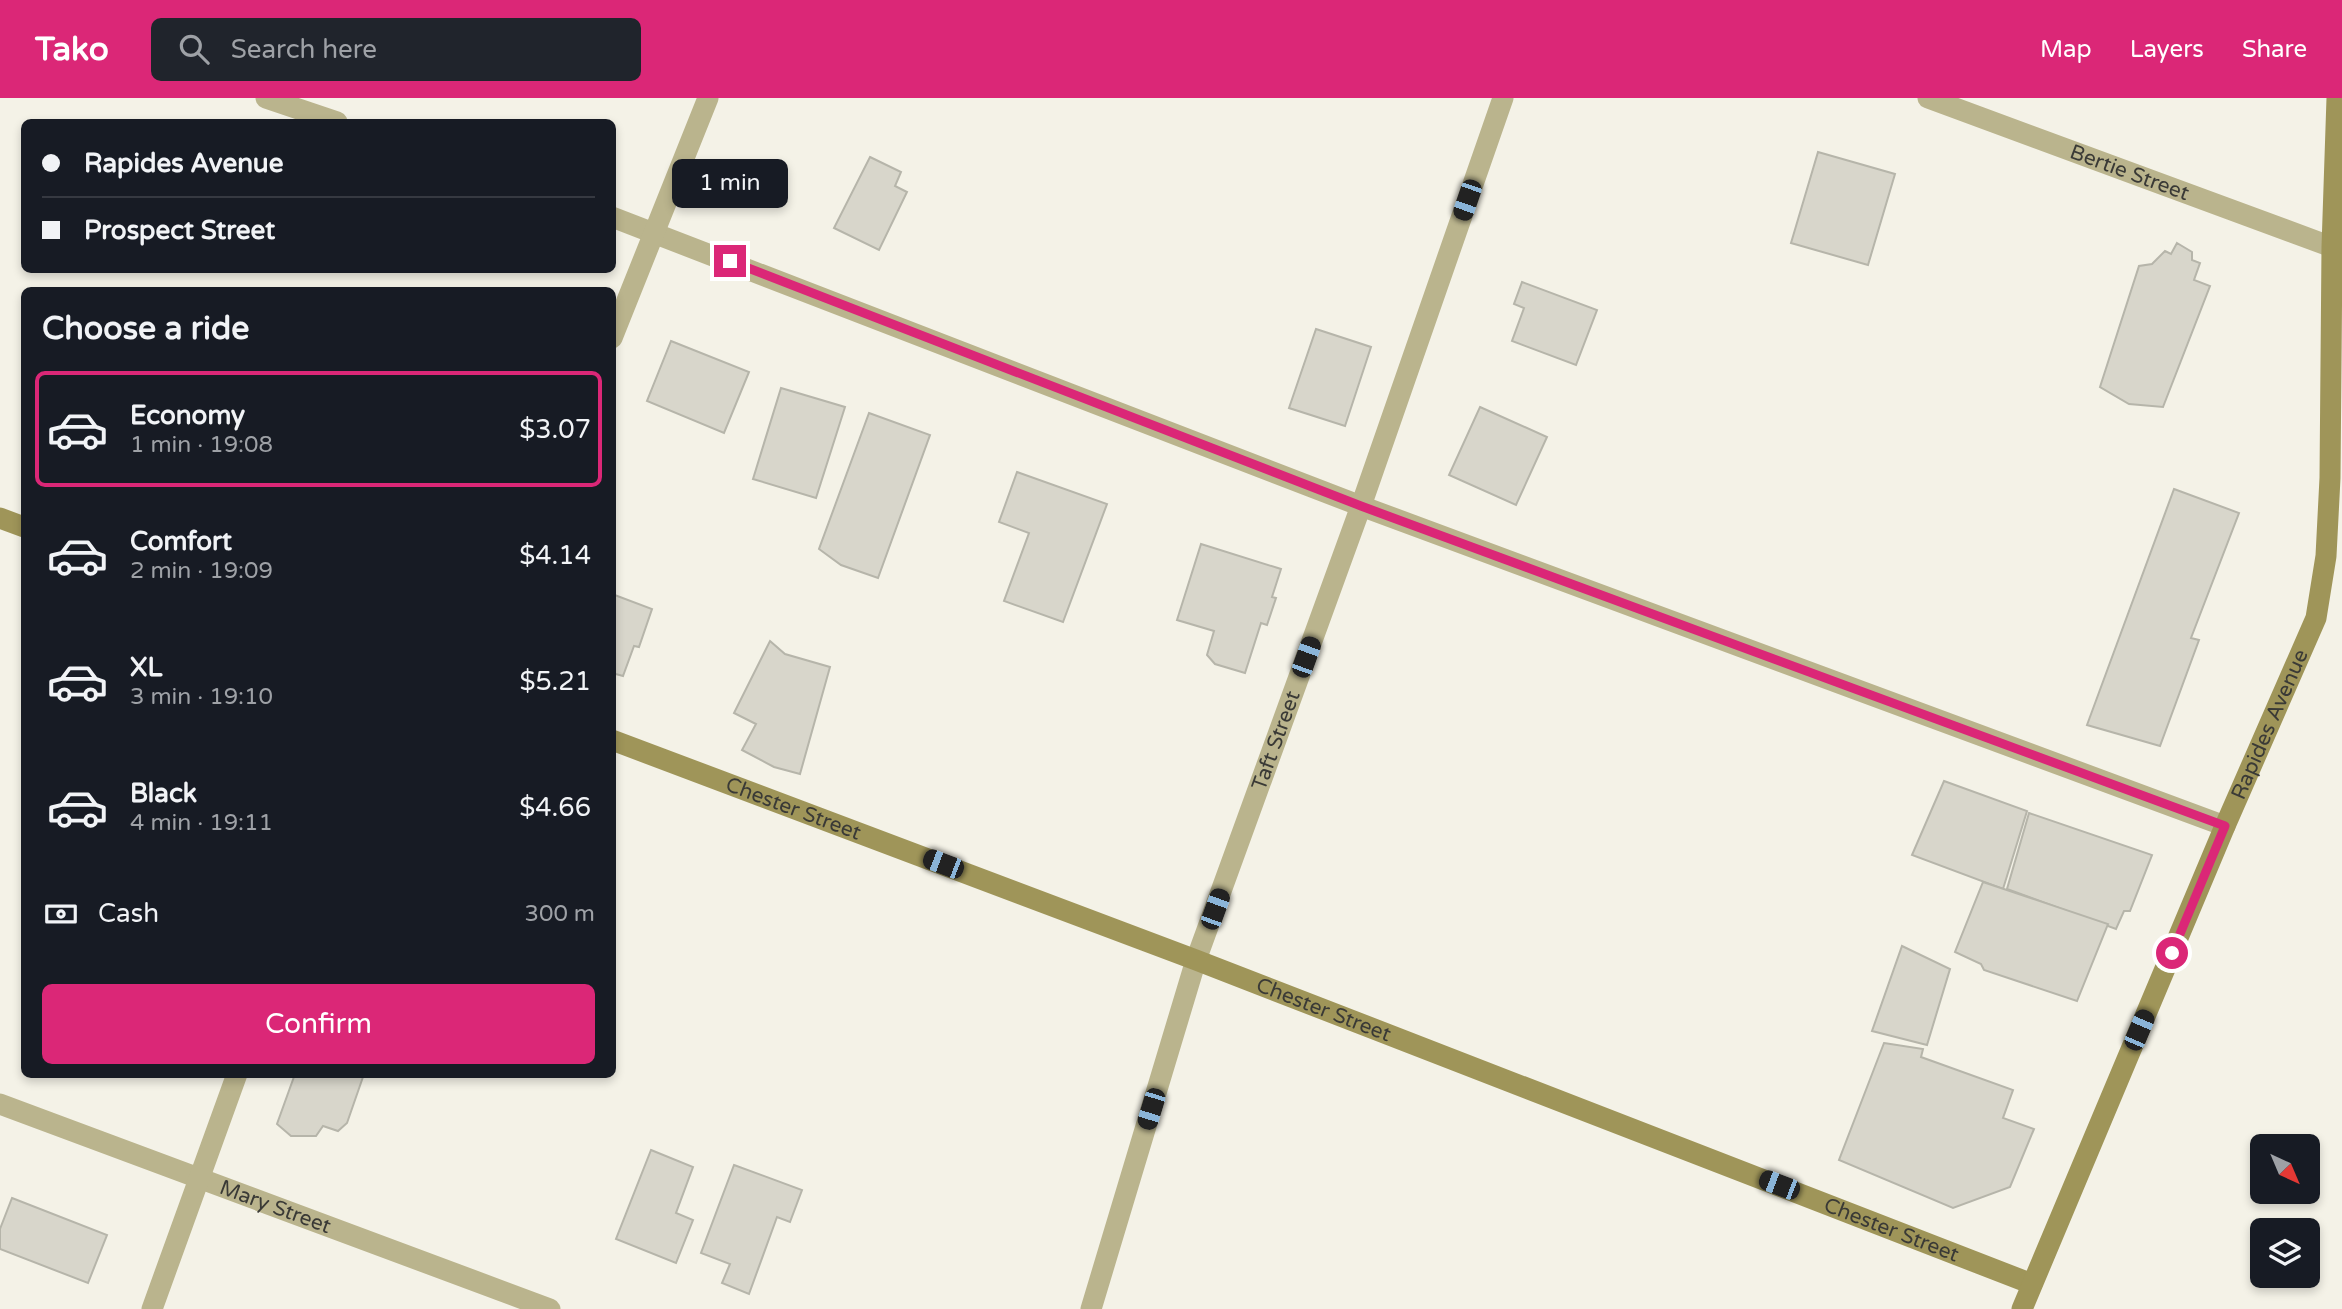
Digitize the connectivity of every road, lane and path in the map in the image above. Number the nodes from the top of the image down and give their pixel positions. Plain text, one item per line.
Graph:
1 (266, 98) edge
2 (708, 98) edge
3 (1503, 98) edge
4 (1928, 98) edge
5 (2337, 98) edge
6 (328, 119) edge
7 (616, 218) edge
8 (655, 232) junction
9 (2332, 247) junction
10 (616, 328) edge
11 (1361, 506) junction
12 (0, 518) edge
13 (21, 526) edge
14 (616, 742) edge
15 (2225, 826) junction
16 (1196, 960) junction
17 (236, 1078) edge
18 (0, 1104) edge
19 (200, 1177) junction
20 (2032, 1284) junction
21 (152, 1309) edge
22 (550, 1309) edge
23 (1091, 1309) edge
24 (2022, 1309) edge

1 - 6 street
2 - 8 street
3 - 11 street, Taft Street
4 - 9 street, Bertie Street
5 - 9 street, Rapides Avenue
7 - 8 street
8 - 10 street
8 - 11 street
9 - 15 street, Rapides Avenue
11 - 15 street
11 - 16 street, Taft Street
12 - 13 street
14 - 16 street, Chester Street
15 - 20 street, Rapides Avenue
16 - 20 street, Chester Street
16 - 23 street, Taft Street
17 - 19 street
18 - 19 street, Mary Street
19 - 21 street
19 - 22 street, Mary Street
20 - 24 street, Rapides Avenue

